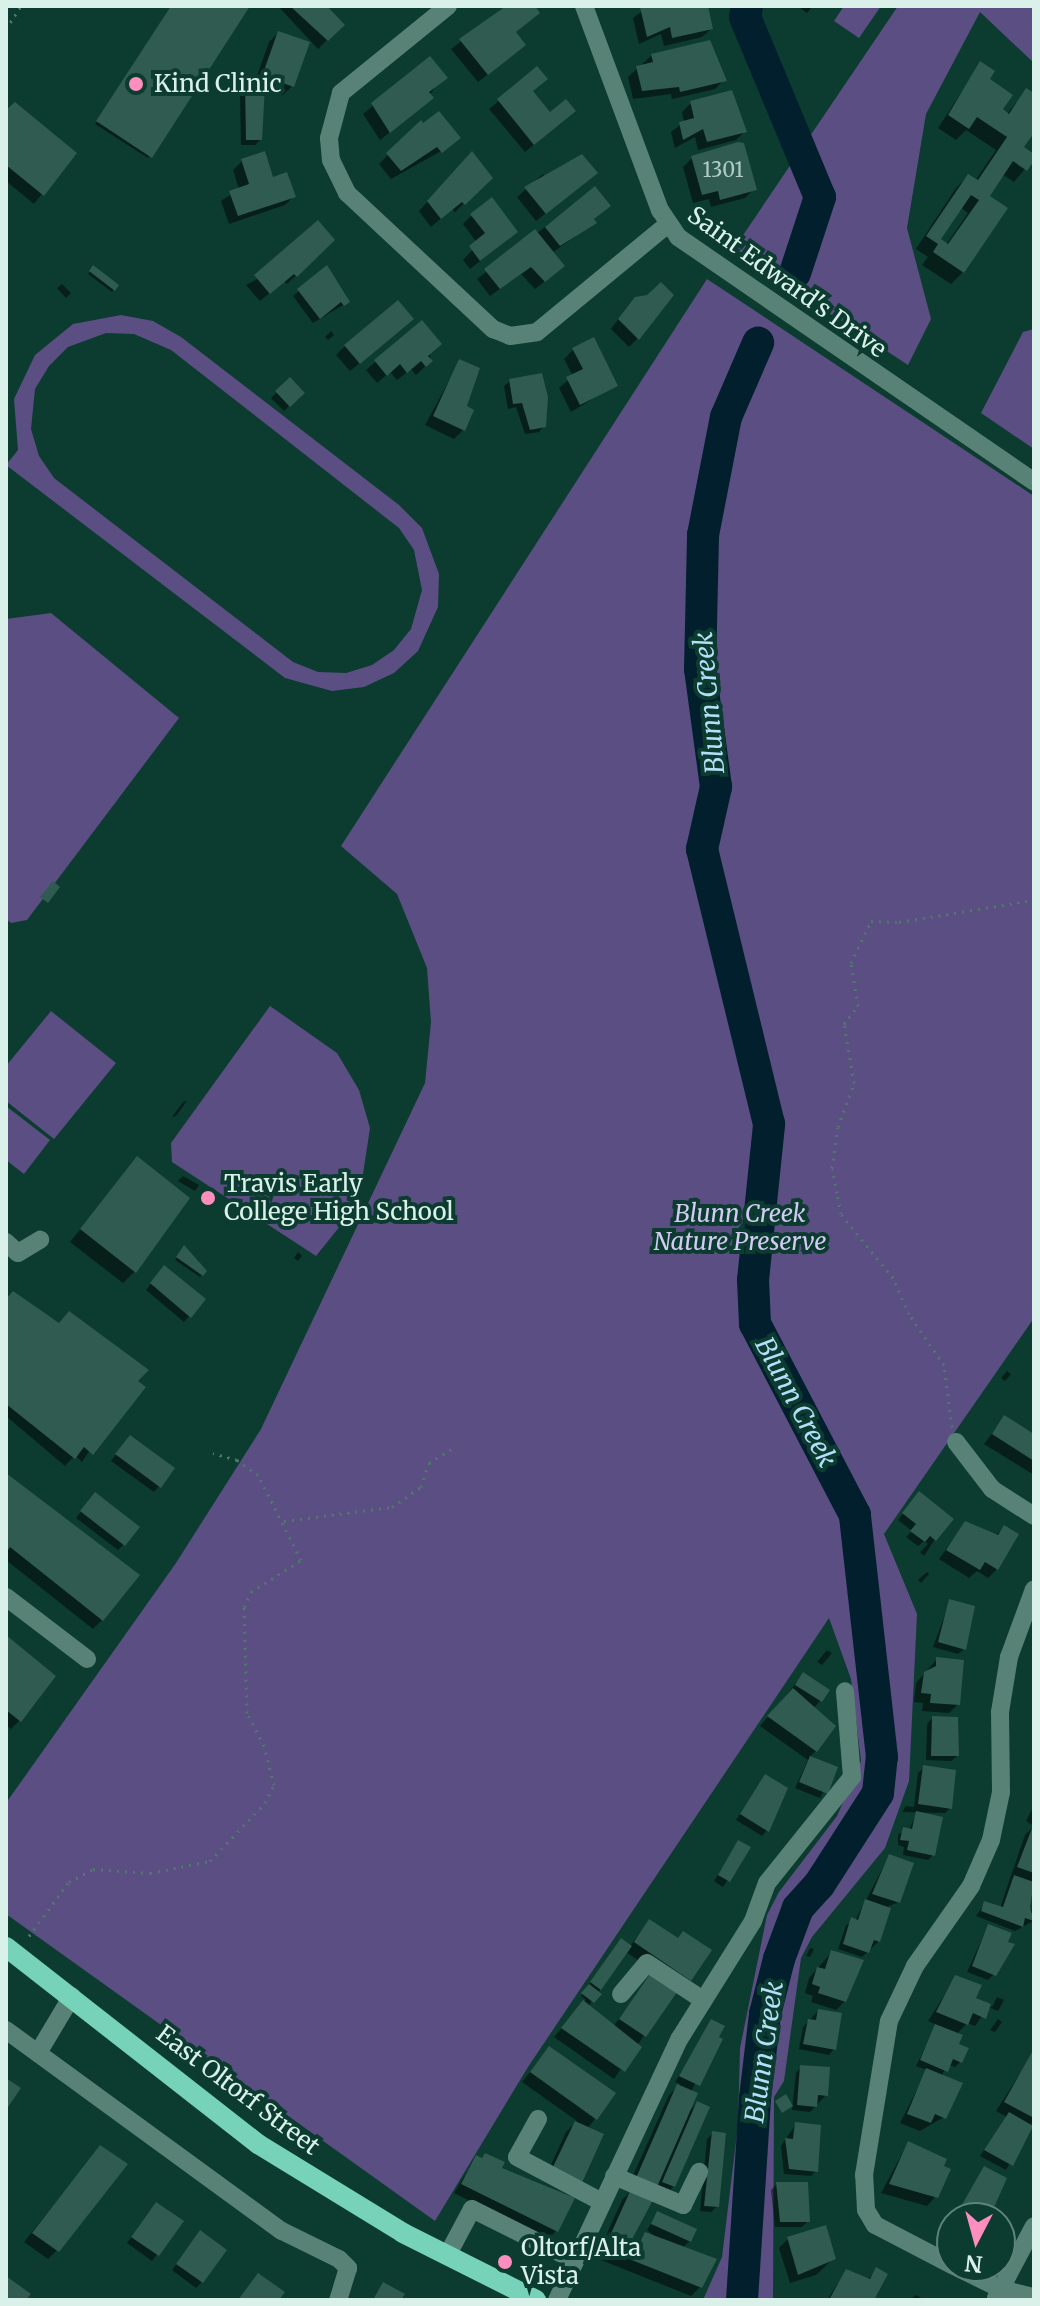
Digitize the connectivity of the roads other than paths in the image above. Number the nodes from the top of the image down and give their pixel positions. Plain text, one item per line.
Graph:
1 (448, 6) edge
2 (584, 6) edge
3 (667, 225) junction
4 (1034, 482) edge
5 (40, 1240) dead end
6 (6, 1242) edge
7 (956, 1442) road end
8 (1034, 1516) edge
9 (1034, 1589) edge
10 (6, 1597) edge
11 (87, 1659) dead end
12 (845, 1691) dead end
13 (6, 1947) edge
14 (621, 1994) dead end
15 (72, 1996) junction
16 (703, 2000) junction
17 (6, 2030) edge
18 (38, 2053) junction
19 (538, 2119) dead end
20 (699, 2172) dead end
21 (614, 2176) junction
22 (602, 2202) junction
23 (1034, 2226) edge
24 (447, 2256) junction
25 (936, 2257) edge
26 (574, 2260) junction
27 (978, 2282) edge
28 (507, 2294) edge
29 (998, 2295) edge
30 (1034, 2297) edge
31 (338, 2300) edge
32 (536, 2300) edge
33 (557, 2300) edge

1 - 3 street
2 - 3 street, Saint Edward's Drive
3 - 4 street, Saint Edward's Drive
5 - 6 street
7 - 8 street
9 - 25 street
10 - 11 street
12 - 16 street
13 - 15 main road, East Oltorf Street
14 - 16 street
15 - 18 street
15 - 24 main road, East Oltorf Street
16 - 21 street
17 - 18 street
18 - 31 street
19 - 22 street
20 - 21 street
21 - 22 street
22 - 26 street
23 - 29 street
24 - 26 street
24 - 28 main road, East Oltorf Street
26 - 33 street
27 - 29 street
28 - 32 main road, East Oltorf Street
29 - 30 street

